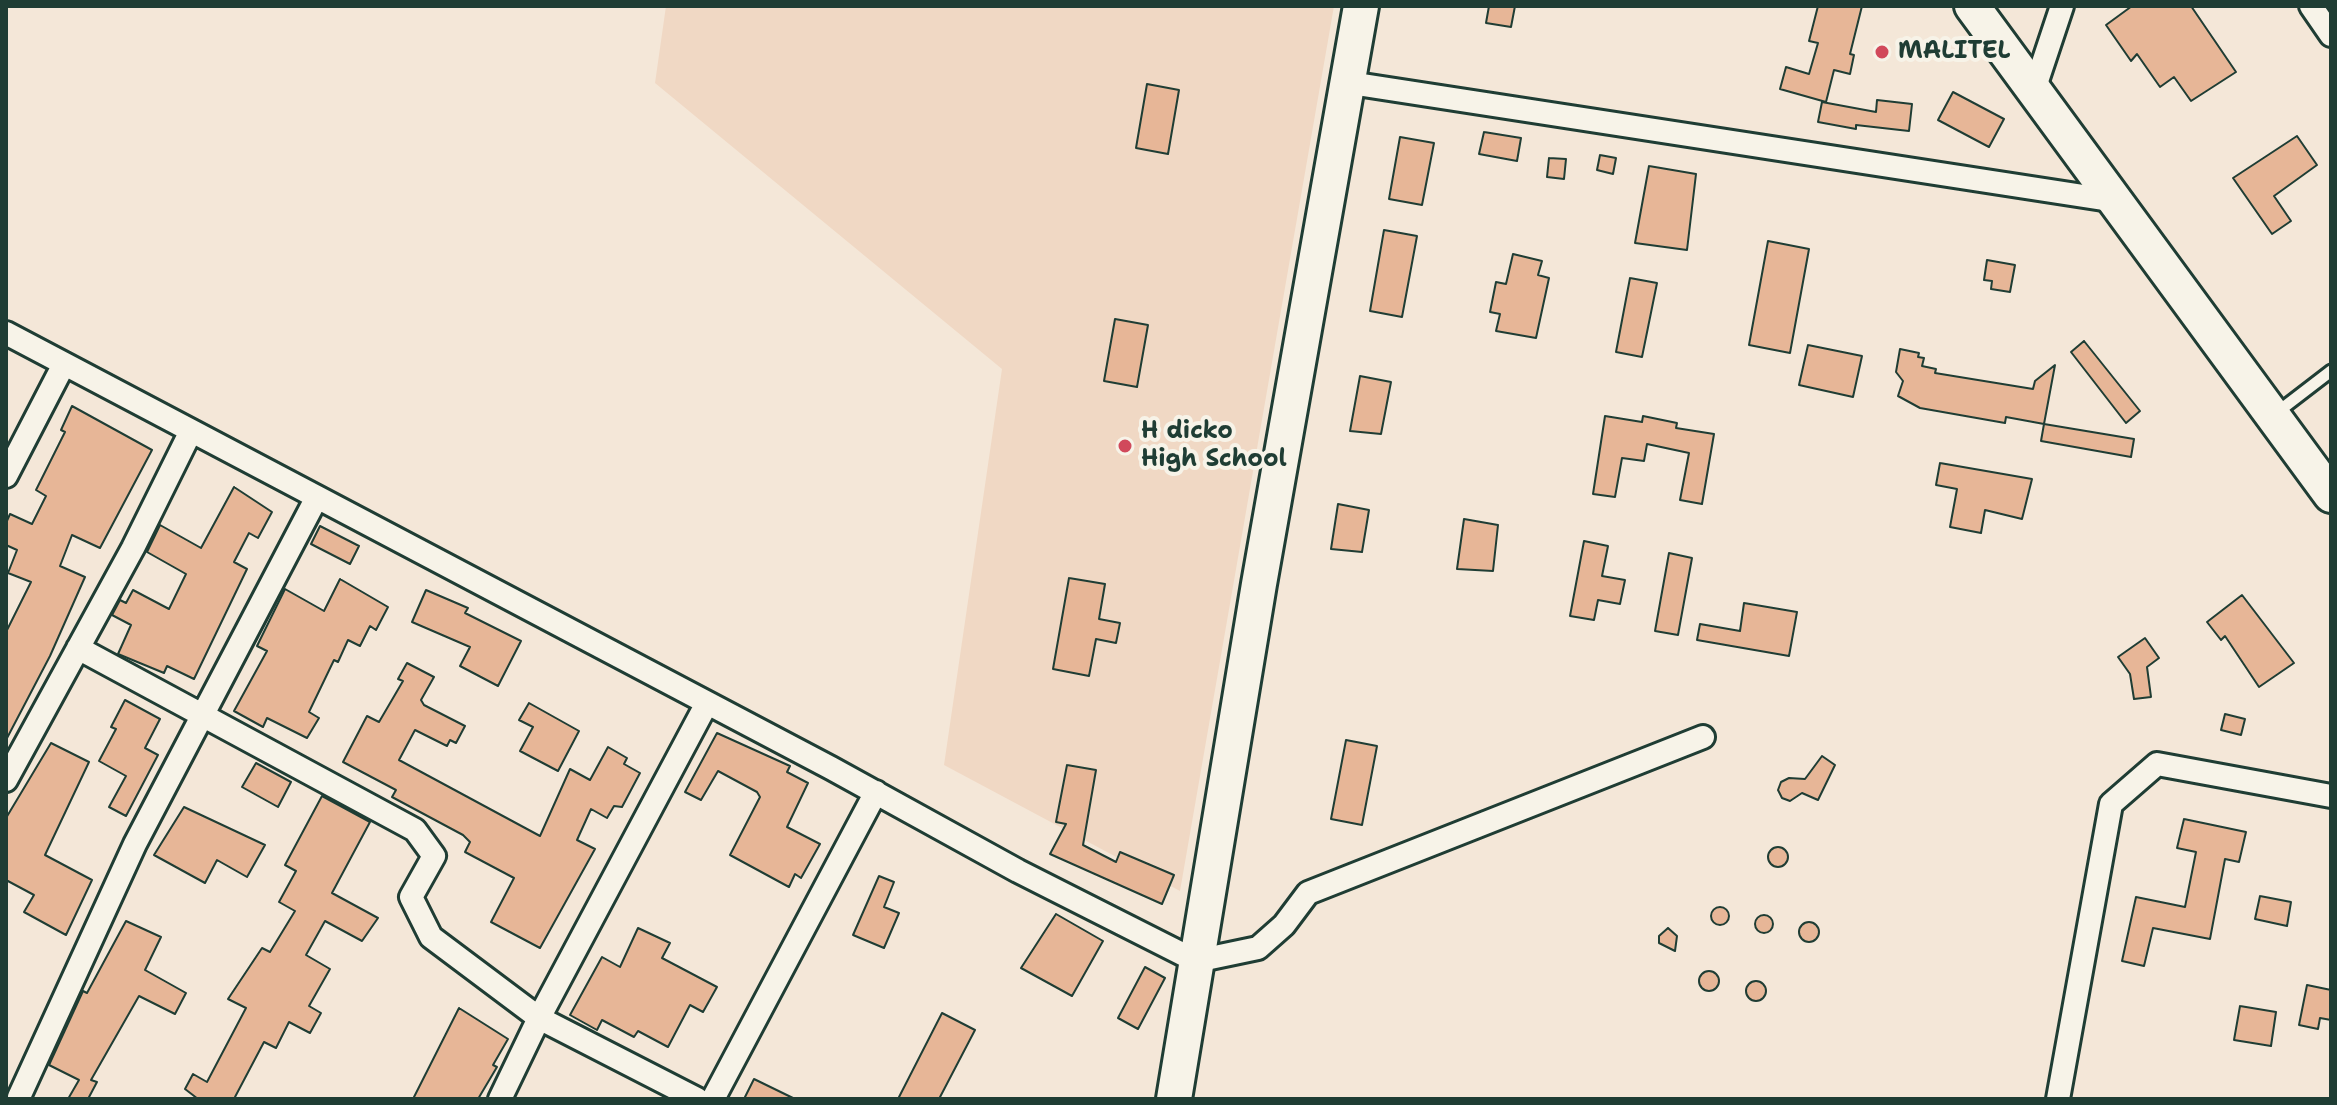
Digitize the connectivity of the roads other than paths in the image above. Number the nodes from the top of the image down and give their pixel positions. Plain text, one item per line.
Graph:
1 (1361, 6) edge
2 (1972, 6) edge
3 (2062, 6) edge
4 (2311, 6) edge
5 (2331, 35) edge
6 (1350, 83) junction
7 (2034, 90) junction
8 (2116, 201) junction
9 (6, 333) edge
10 (64, 364) junction
11 (2331, 371) edge
12 (2271, 417) junction
13 (191, 431) junction
14 (6, 476) edge
15 (2331, 495) edge
16 (317, 497) junction
17 (78, 648) junction
18 (707, 703) junction
19 (202, 715) junction
20 (1703, 737) dead end
21 (6, 780) edge
22 (876, 792) junction
23 (2331, 796) edge
24 (1196, 961) junction
25 (539, 1018) junction
26 (19, 1097) edge
27 (500, 1099) edge
28 (697, 1099) edge
29 (713, 1099) edge
30 (1174, 1099) edge
31 (2058, 1099) edge

1 - 6 main road
2 - 7 main road
3 - 7 street
4 - 5 street
6 - 8 street
6 - 24 main road
7 - 8 main road
8 - 12 main road
9 - 10 street
10 - 13 street
10 - 14 street
11 - 12 lane
12 - 15 main road
13 - 16 street
13 - 17 street
16 - 18 street
16 - 19 street
17 - 19 street
17 - 21 street
18 - 22 street
18 - 25 street
19 - 25 street
19 - 26 street
20 - 24 street
22 - 24 street
22 - 29 street
23 - 31 street
24 - 30 main road
25 - 27 street
25 - 28 street

